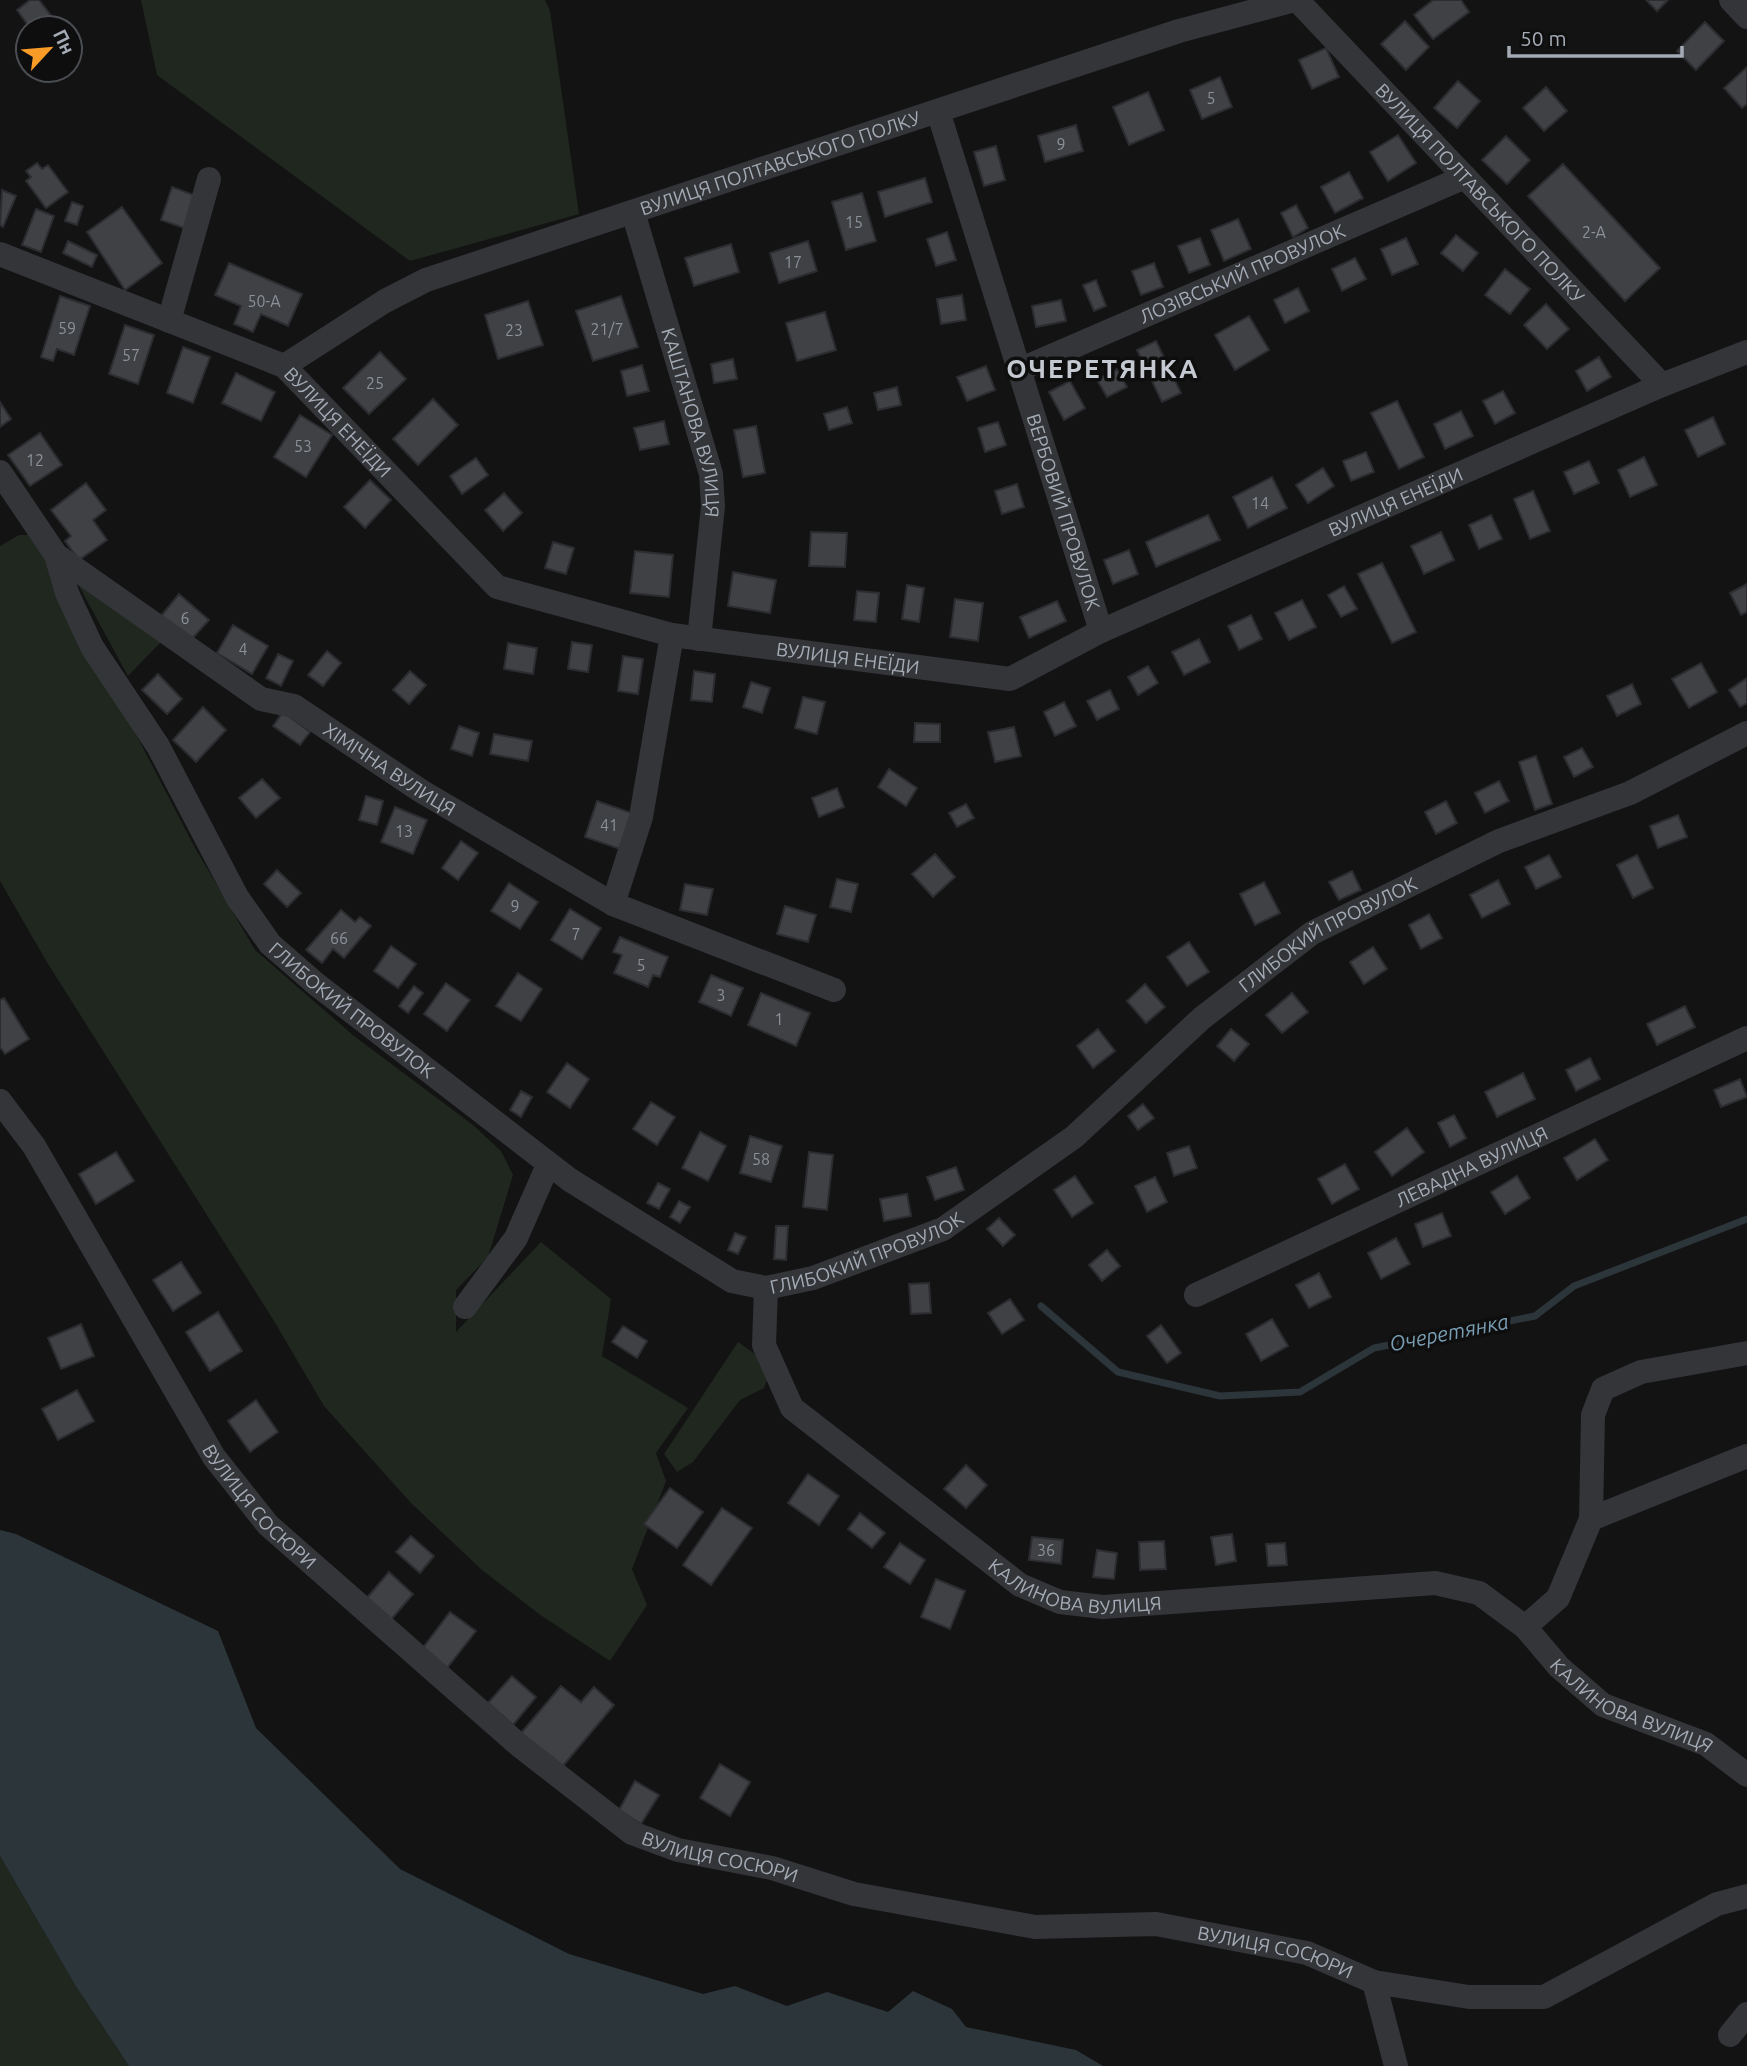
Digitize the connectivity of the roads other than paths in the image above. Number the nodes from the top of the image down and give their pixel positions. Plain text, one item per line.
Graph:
1 (1296, 0) edge
2 (1731, 0) edge
3 (1747, 17) edge
4 (938, 111) junction
5 (1465, 177) junction
6 (209, 179) dead end
7 (633, 212) junction
8 (0, 254) edge
9 (169, 321) junction
10 (1747, 352) edge
11 (284, 366) junction
12 (1019, 370) junction
13 (1662, 385) junction
14 (0, 472) edge
15 (55, 555) junction
16 (1101, 631) junction
17 (672, 635) junction
18 (699, 639) junction
19 (1747, 733) edge
20 (613, 904) junction
21 (834, 990) dead end
22 (1747, 1038) edge
23 (0, 1101) edge
24 (548, 1165) junction
25 (766, 1288) junction
26 (1196, 1295) dead end
27 (465, 1307) dead end
28 (1747, 1353) edge
29 (1747, 1456) edge
30 (1591, 1519) junction
31 (1525, 1627) junction
32 (1747, 1775) edge
33 (1747, 1896) edge
34 (1374, 1982) junction
35 (1747, 2014) edge
36 (1730, 2035) dead end
37 (1396, 2066) edge

1 - 4 street, ВУЛИЦЯ ПОЛТАВСЬКОГО ПОЛКУ
1 - 5 street, ВУЛИЦЯ ПОЛТАВСЬКОГО ПОЛКУ
2 - 3 street
4 - 7 street, ВУЛИЦЯ ПОЛТАВСЬКОГО ПОЛКУ
4 - 12 street, ВЕРБОВИЙ ПРОВУЛОК
5 - 12 street, ЛОЗІВСЬКИЙ ПРОВУЛОК
5 - 13 street, ВУЛИЦЯ ПОЛТАВСЬКОГО ПОЛКУ
6 - 9 street
7 - 11 street, ВУЛИЦЯ ПОЛТАВСЬКОГО ПОЛКУ
7 - 18 street, КАШТАНОВА ВУЛИЦЯ
8 - 9 street, ВУЛИЦЯ ЕНЕЇДИ
9 - 11 street, ВУЛИЦЯ ЕНЕЇДИ
10 - 13 street, ВУЛИЦЯ ЕНЕЇДИ
11 - 17 street, ВУЛИЦЯ ЕНЕЇДИ
12 - 16 street, ВЕРБОВИЙ ПРОВУЛОК
13 - 16 street, ВУЛИЦЯ ЕНЕЇДИ
14 - 15 street, ХІМІЧНА ВУЛИЦЯ
15 - 20 street, ХІМІЧНА ВУЛИЦЯ
15 - 24 street, ГЛИБОКИЙ ПРОВУЛОК
16 - 18 street, ВУЛИЦЯ ЕНЕЇДИ
17 - 18 street, ВУЛИЦЯ ЕНЕЇДИ
17 - 20 street
19 - 25 street, ГЛИБОКИЙ ПРОВУЛОК
20 - 21 street, ХІМІЧНА ВУЛИЦЯ
22 - 26 street, ЛЕВАДНА ВУЛИЦЯ
23 - 34 street, ВУЛИЦЯ СОСЮРИ
24 - 25 street, ГЛИБОКИЙ ПРОВУЛОК
24 - 27 street
25 - 31 street, КАЛИНОВА ВУЛИЦЯ
28 - 30 street
29 - 30 street
30 - 31 street
31 - 32 street, КАЛИНОВА ВУЛИЦЯ
33 - 34 street, ВУЛИЦЯ СОСЮРИ
34 - 37 street
35 - 36 street

